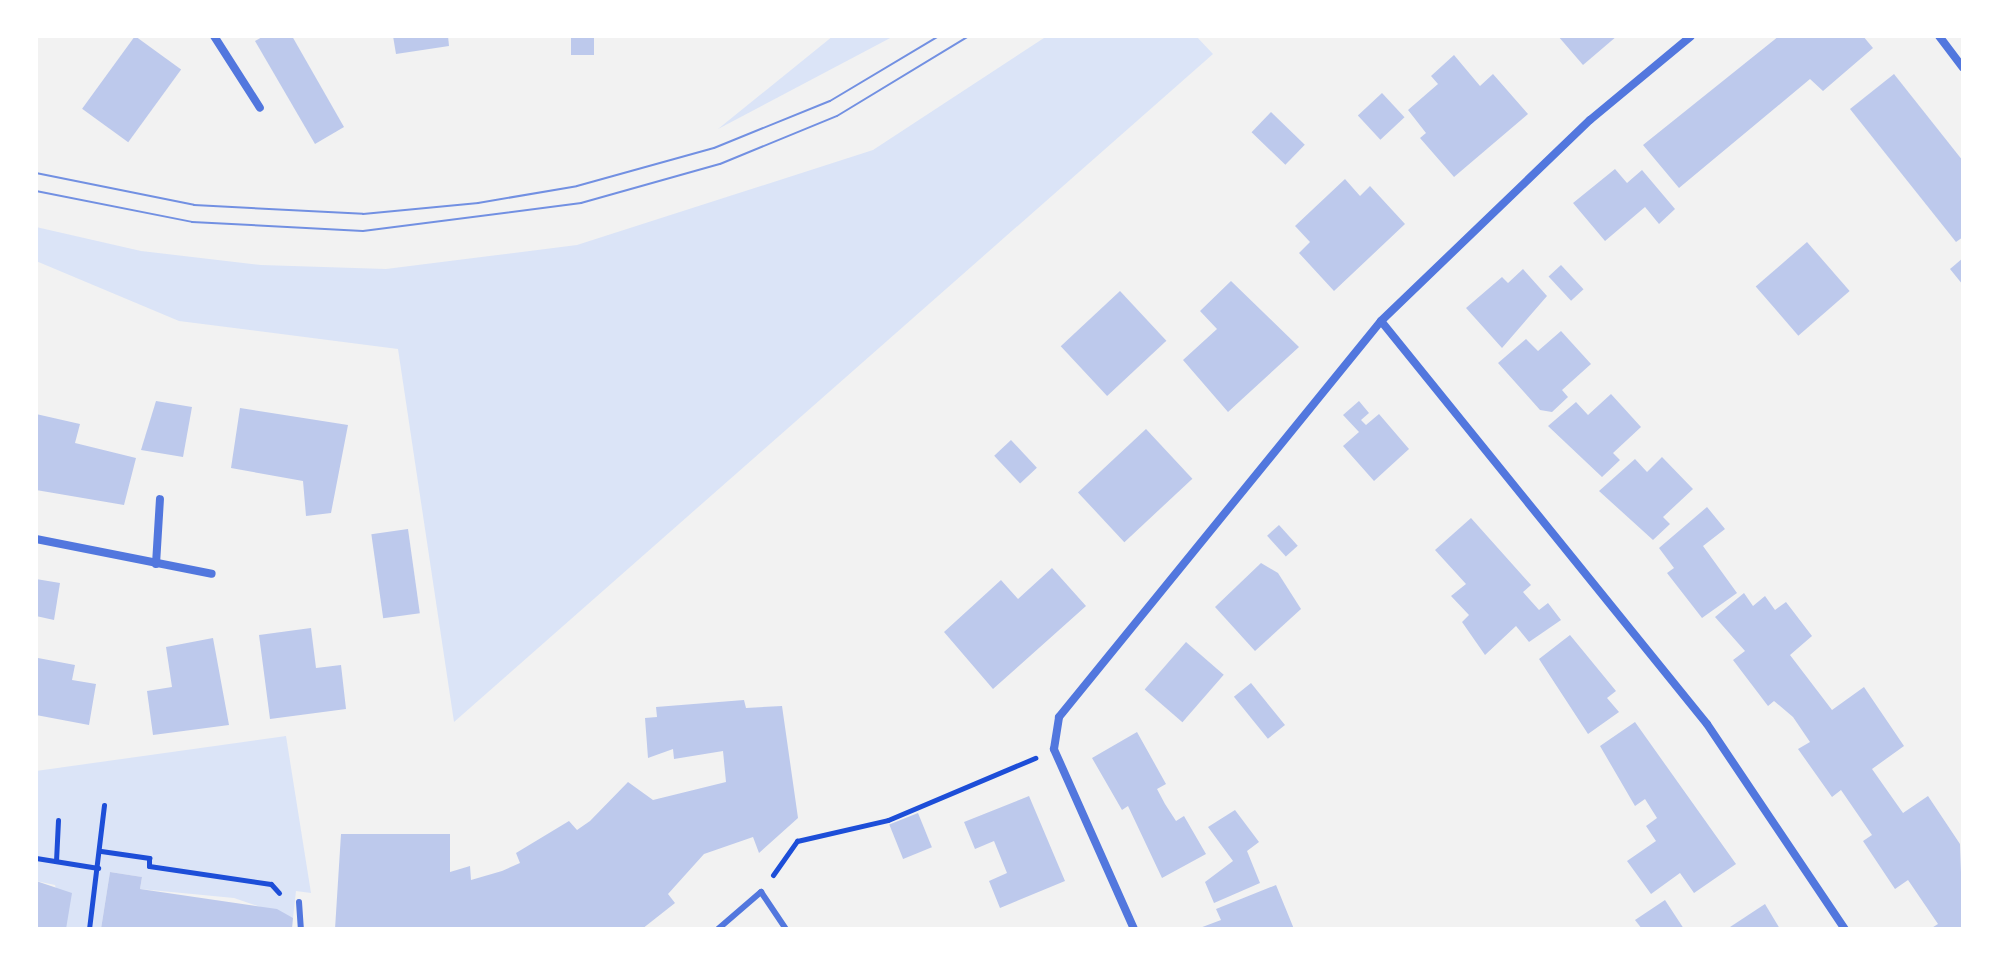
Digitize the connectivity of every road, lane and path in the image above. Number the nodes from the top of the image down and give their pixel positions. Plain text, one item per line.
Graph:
1 (214, 36) edge
2 (1691, 36) edge
3 (1939, 36) edge
4 (1963, 68) edge
5 (260, 108) dead end
6 (1381, 321) junction
7 (160, 499) dead end
8 (36, 539) edge
9 (156, 564) junction
10 (212, 574) dead end
11 (1054, 749) junction
12 (104, 805) dead end
13 (58, 820) dead end
14 (101, 851) junction
15 (36, 858) edge
16 (56, 861) junction
17 (98, 868) junction
18 (761, 892) junction
19 (290, 895) dead end
20 (299, 902) dead end
21 (89, 929) edge
22 (301, 929) edge
23 (718, 929) edge
24 (786, 929) edge
25 (1134, 929) edge
26 (1845, 929) edge

1 - 5 street
2 - 6 street
3 - 4 street
6 - 11 street
6 - 26 street
7 - 9 street
8 - 9 street
9 - 10 street
11 - 18 path
11 - 25 street
12 - 14 path
13 - 16 path
14 - 17 path
14 - 19 path
15 - 16 path
16 - 17 path
17 - 21 path
18 - 23 lane
18 - 24 lane
20 - 22 lane

